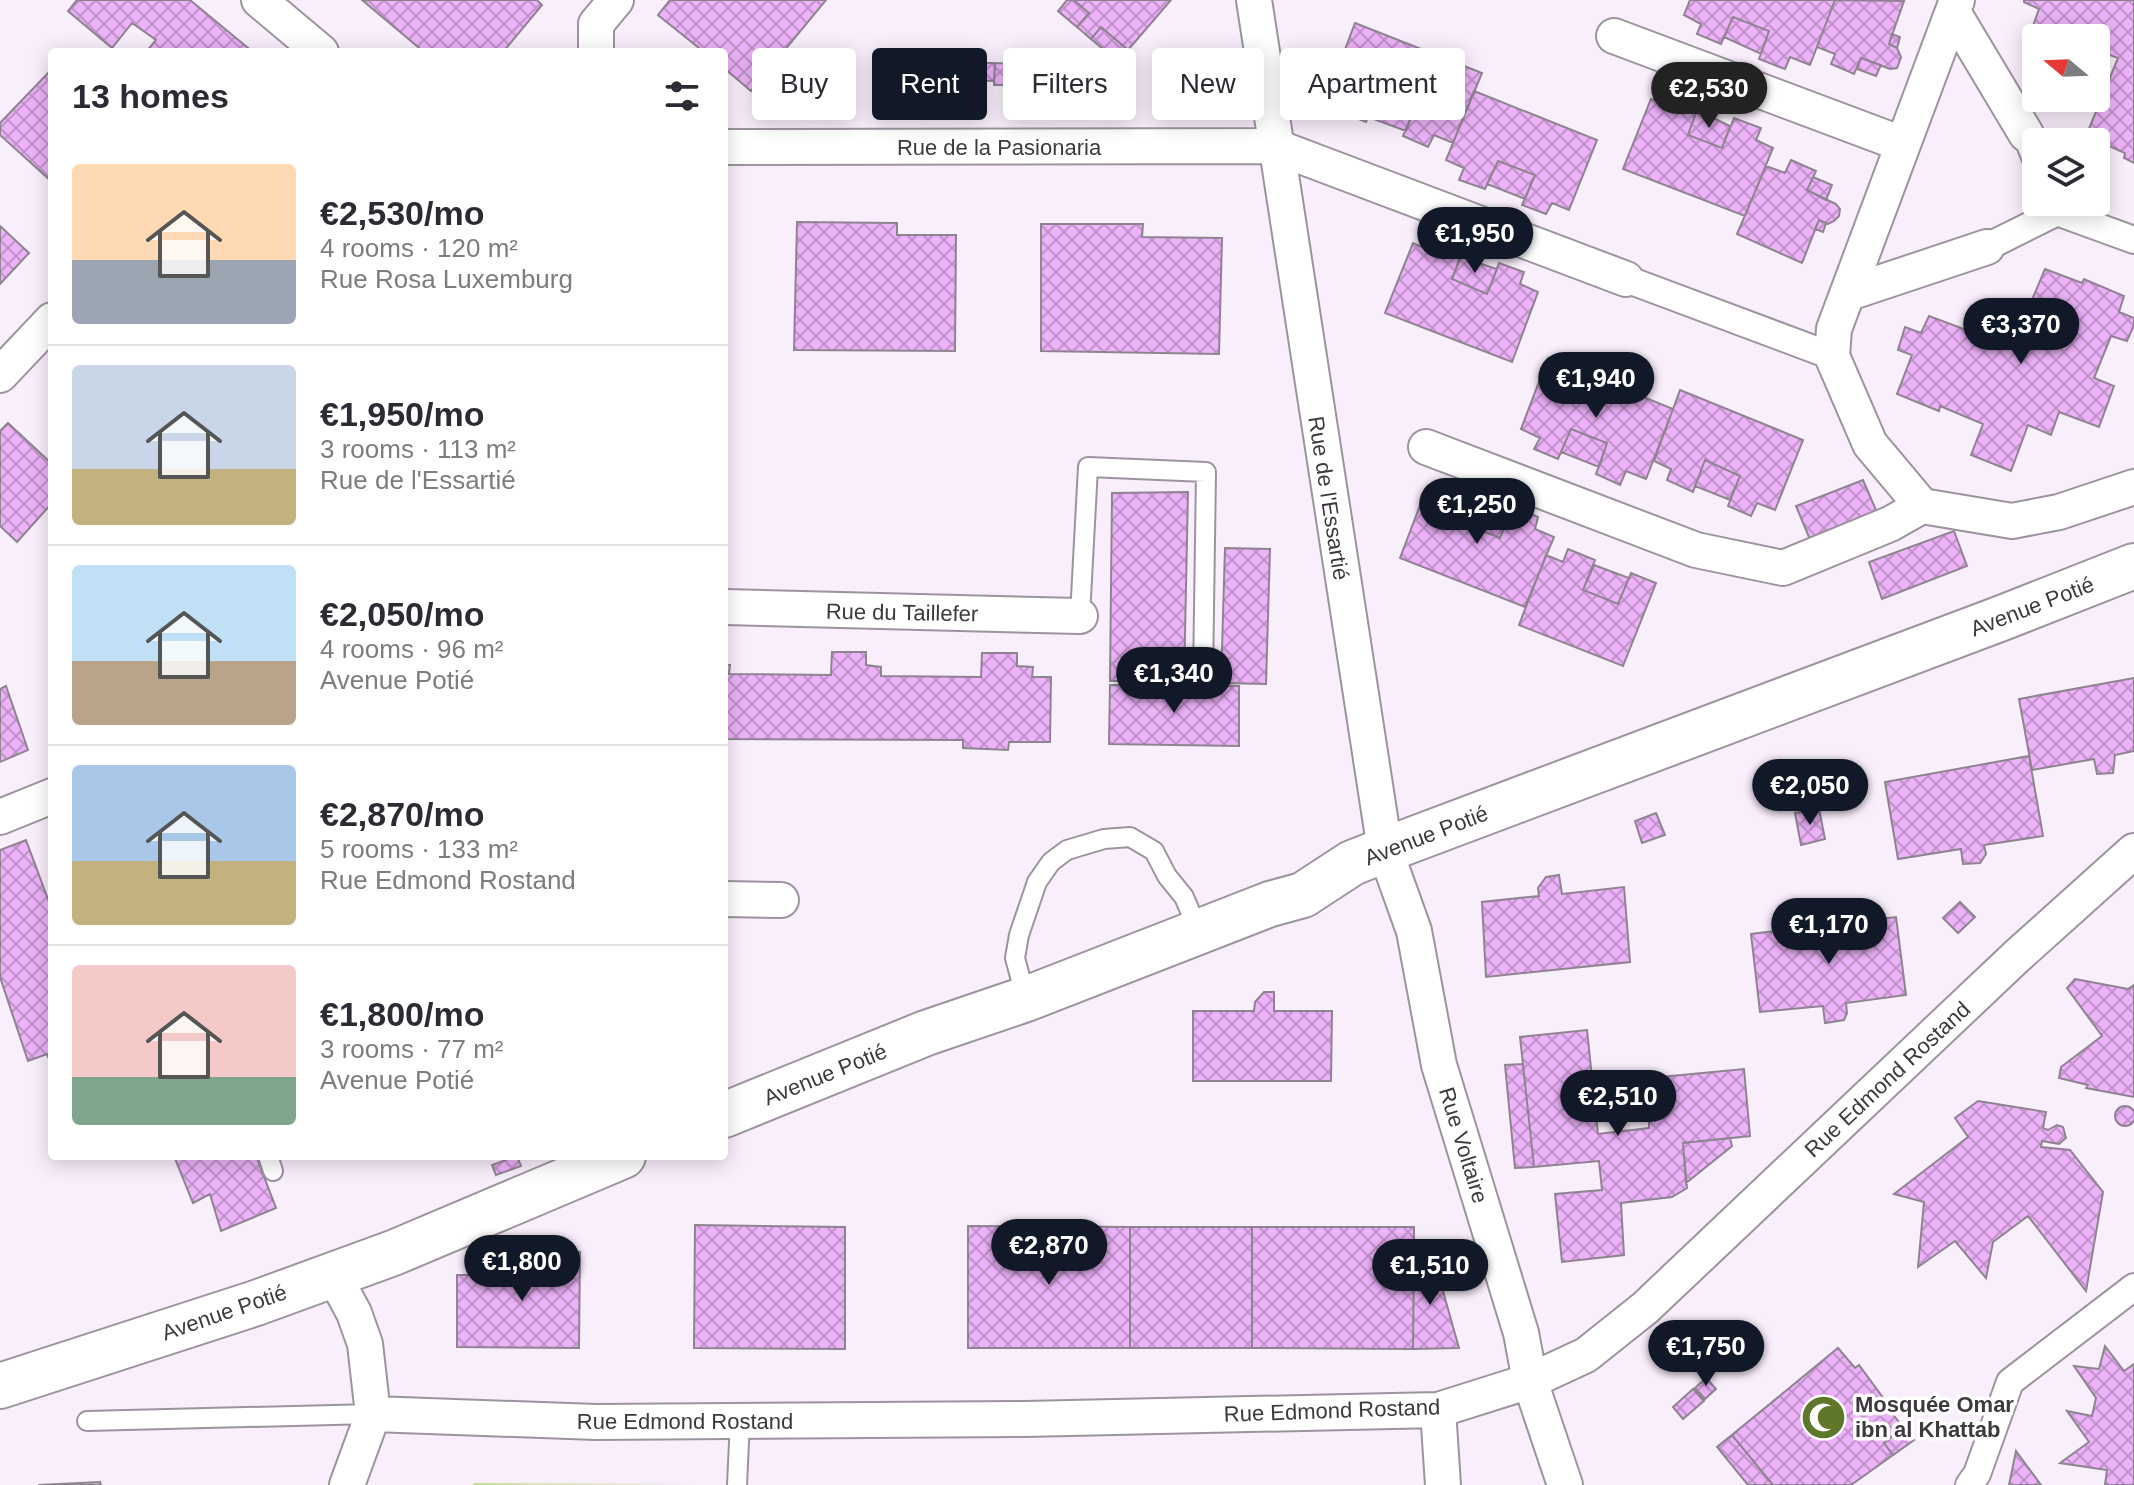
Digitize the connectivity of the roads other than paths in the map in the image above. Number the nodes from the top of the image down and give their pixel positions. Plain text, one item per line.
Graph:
1 (259, 0) edge
2 (616, 0) edge
3 (1254, 0) edge
4 (1955, 6) edge
5 (1614, 36) dead end
6 (316, 48) edge
7 (596, 48) edge
8 (2022, 130) edge
9 (1902, 144) junction
10 (1274, 146) junction
11 (728, 147) edge
12 (2040, 216) edge
13 (2077, 216) edge
14 (2134, 240) edge
15 (1987, 247) joint
16 (1626, 279) joint
17 (1849, 293) junction
18 (48, 324) edge
19 (1832, 356) junction
20 (0, 375) edge
21 (1426, 447) dead end
22 (2134, 487) edge
23 (1922, 506) junction
24 (2134, 566) edge
25 (728, 607) edge
26 (1080, 616) joint
27 (1203, 678) dead end
28 (48, 798) edge
29 (0, 817) edge
30 (1385, 850) junction
31 (2128, 866) edge
32 (728, 899) edge
33 (781, 900) dead end
34 (1199, 932) junction
35 (1026, 999) junction
36 (728, 1113) edge
37 (614, 1160) edge
38 (333, 1274) junction
39 (2134, 1287) edge
40 (1530, 1381) junction
41 (0, 1386) edge
42 (1438, 1410) junction
43 (373, 1414) junction
44 (87, 1421) dead end
45 (740, 1421) junction
46 (347, 1485) edge
47 (737, 1485) edge
48 (1443, 1485) edge
49 (1565, 1485) edge
50 (1969, 1485) edge

1 - 6 street
2 - 7 street
3 - 10 street, Rue de l'Essartié
4 - 8 street
4 - 9 street
5 - 9 street
9 - 17 street
10 - 11 street, Rue de la Pasionaria
10 - 16 street
10 - 30 street, Rue de l'Essartié
12 - 15 street
13 - 14 street
15 - 17 street
16 - 19 street
17 - 19 street
18 - 20 street
19 - 23 street
21 - 23 street
22 - 23 street
24 - 30 street, Avenue Potié
25 - 26 street, Rue du Taillefer
26 - 27 lane
28 - 29 street
30 - 34 street, Avenue Potié
30 - 40 street, Rue Voltaire
31 - 40 street, Rue Edmond Rostand
32 - 33 street
34 - 35 street, Avenue Potié
34 - 35 lane
35 - 36 street, Avenue Potié
37 - 38 street, Avenue Potié
38 - 41 street, Avenue Potié
38 - 43 street
39 - 50 street
40 - 42 street, Rue Edmond Rostand
40 - 49 street, Rue Voltaire
42 - 45 street, Rue Edmond Rostand
42 - 48 street
43 - 44 lane, Rue Edmond Rostand
43 - 45 street, Rue Edmond Rostand
43 - 46 street
45 - 47 lane

